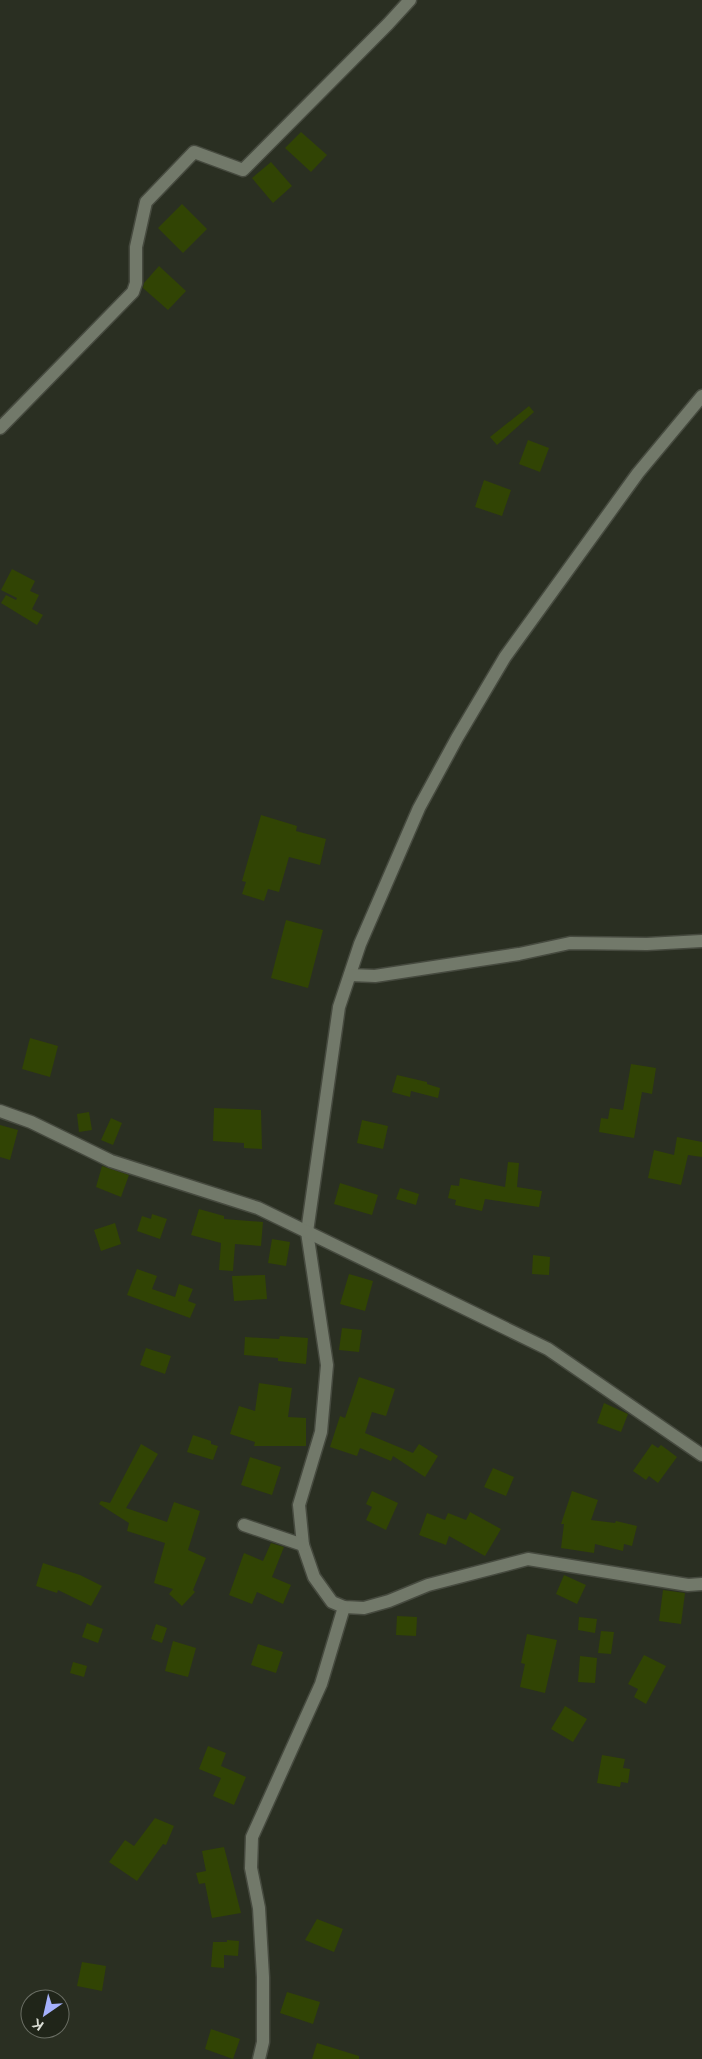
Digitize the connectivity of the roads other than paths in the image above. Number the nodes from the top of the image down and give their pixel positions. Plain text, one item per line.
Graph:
1 (410, 0) edge
2 (702, 396) edge
3 (0, 428) edge
4 (702, 941) edge
5 (350, 975) junction
6 (0, 1111) edge
7 (307, 1232) junction
8 (702, 1455) edge
9 (244, 1525) dead end
10 (303, 1545) junction
11 (702, 1584) edge
12 (344, 1607) junction
13 (259, 2059) edge

1 - 3 street
2 - 5 street
4 - 5 street
5 - 7 street
6 - 7 street
7 - 8 street
7 - 10 street
9 - 10 street
10 - 12 street
11 - 12 street
12 - 13 street

